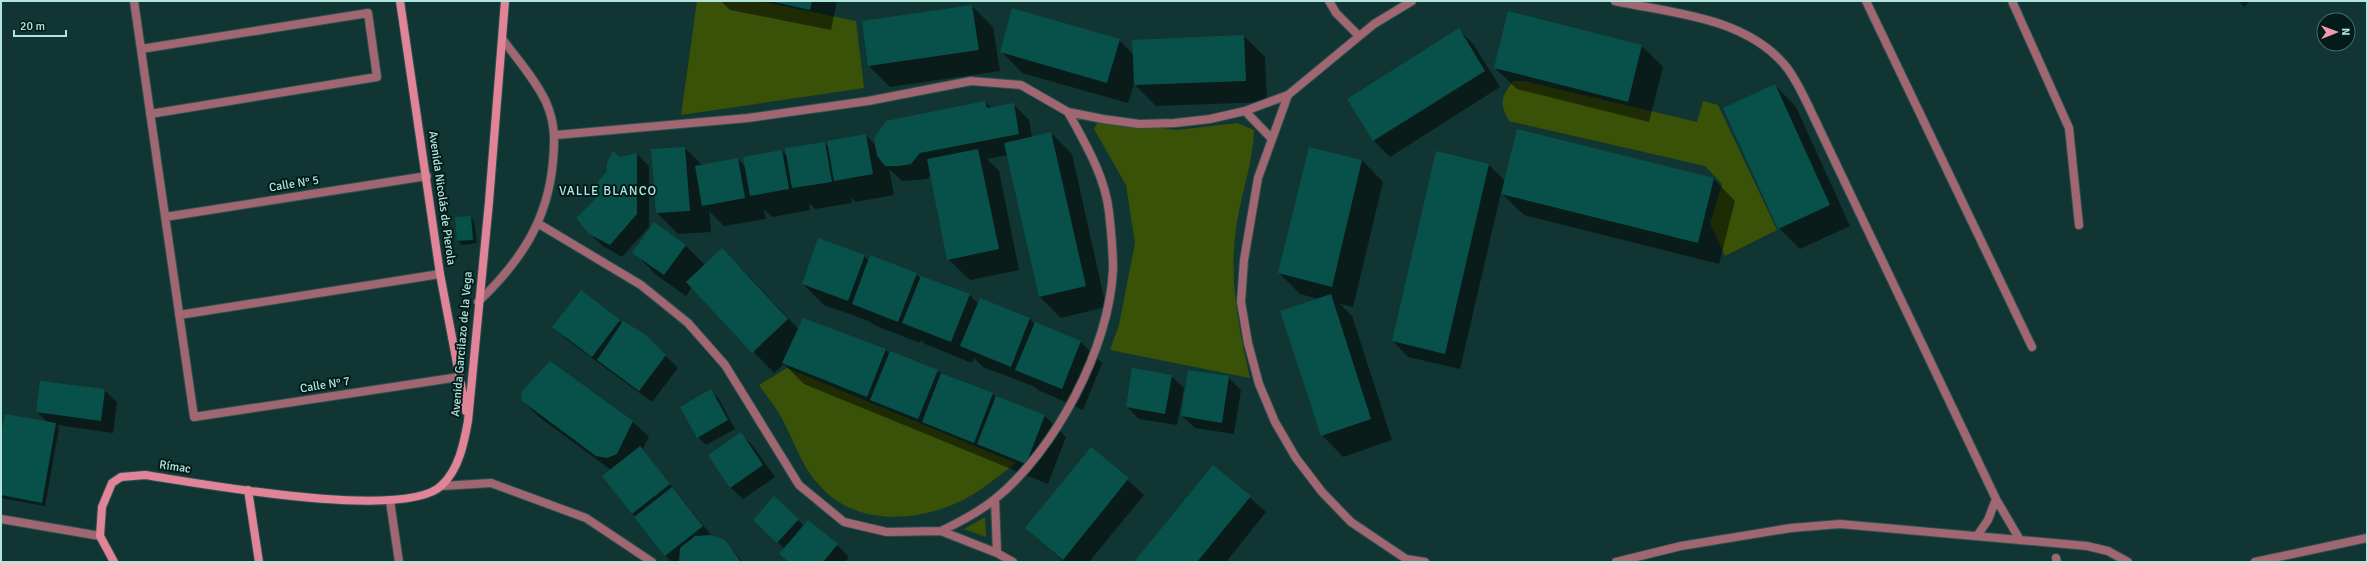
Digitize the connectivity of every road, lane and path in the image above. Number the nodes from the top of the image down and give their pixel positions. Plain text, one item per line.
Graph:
1 (134, 1) edge
2 (400, 1) edge
3 (505, 1) edge
4 (1329, 1) edge
5 (1412, 1) edge
6 (1614, 1) edge
7 (1866, 1) edge
8 (2012, 1) edge
9 (1358, 36) junction
10 (502, 40) junction
11 (141, 49) junction
12 (1288, 95) junction
13 (1245, 111) junction
14 (1068, 112) junction
15 (150, 114) junction
16 (556, 134) junction
17 (1271, 138) junction
18 (427, 176) junction
19 (165, 217) junction
20 (539, 224) junction
21 (2079, 225) dead end
22 (440, 274) junction
23 (478, 302) junction
24 (179, 316) junction
25 (2032, 347) dead end
26 (459, 377) junction
27 (468, 422) junction
28 (442, 486) junction
29 (248, 490) junction
30 (995, 499) junction
31 (1996, 499) junction
32 (390, 501) junction
33 (1, 519) edge
34 (941, 531) junction
35 (100, 536) junction
36 (1977, 536) junction
37 (2367, 538) edge
38 (2020, 540) junction
39 (997, 553) junction
40 (1406, 561) edge
41 (114, 562) edge
42 (259, 562) edge
43 (398, 562) edge
44 (652, 562) edge
45 (1013, 562) edge
46 (1425, 562) edge
47 (1616, 562) edge
48 (2128, 562) edge
49 (2255, 562) edge

1 - 11 street
2 - 18 street, Avenida Nicolás de Pierola
3 - 10 street, Avenida Garcilazo de la Vega
4 - 9 street
5 - 9 street
6 - 31 street
7 - 25 street
8 - 21 street
9 - 12 street
10 - 16 street
10 - 23 street, Avenida Garcilazo de la Vega
11 - 15 street
11 - 15 street
12 - 13 street
12 - 17 street
13 - 14 street
13 - 17 street
14 - 16 street
14 - 30 street
15 - 19 street
16 - 20 street
17 - 40 street
18 - 19 street, Calle N° 5
18 - 22 street, Avenida Nicolás de Pierola
19 - 24 street
20 - 23 street
20 - 34 street
22 - 24 street
22 - 26 street, Avenida Nicolás de Pierola
23 - 27 street, Avenida Garcilazo de la Vega
24 - 26 street, Calle N° 7
26 - 27 street, Avenida Nicolás de Pierola
27 - 28 street, Avenida Garcilazo de la Vega
28 - 32 street
28 - 44 street
29 - 32 street
29 - 35 street, Rímac
29 - 42 street
30 - 34 street
30 - 39 street
31 - 36 street
31 - 38 street
32 - 43 street
33 - 35 street
34 - 39 street
35 - 41 street
36 - 38 street
36 - 47 street
37 - 49 street
38 - 48 street
39 - 45 street
40 - 46 street

